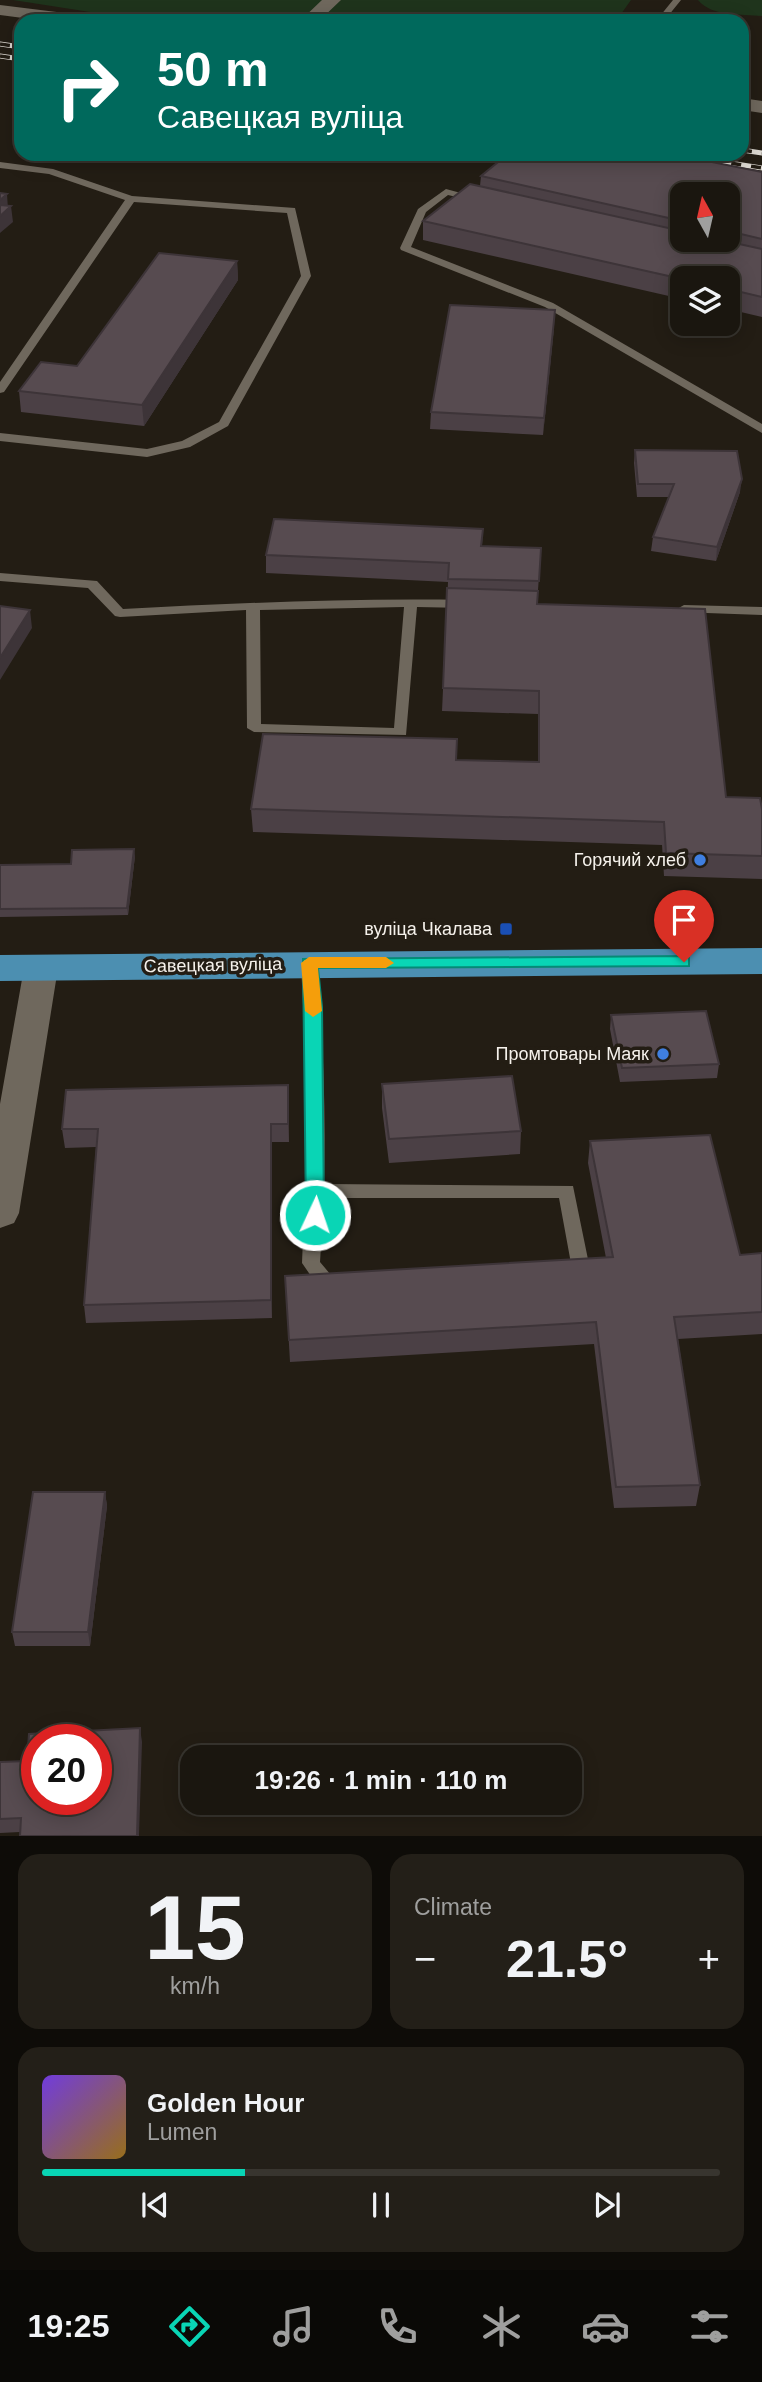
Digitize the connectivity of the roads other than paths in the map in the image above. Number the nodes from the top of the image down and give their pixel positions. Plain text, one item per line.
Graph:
1 (332, 0) edge
2 (677, 0) edge
3 (0, 10) edge
4 (32, 14) edge
5 (317, 14) edge
6 (666, 14) edge
7 (0, 165) edge
8 (131, 199) junction
9 (485, 201) edge
10 (0, 390) edge
11 (762, 429) edge
12 (0, 438) edge
13 (0, 577) edge
14 (411, 603) junction
15 (479, 604) edge
16 (253, 606) junction
17 (670, 609) edge
18 (762, 611) edge
19 (762, 961) edge
20 (309, 963) junction
21 (0, 968) edge
22 (41, 968) junction
23 (317, 1191) junction
24 (0, 1213) edge
25 (555, 1275) edge
26 (355, 1286) edge

1 - 5 street
2 - 6 lane
3 - 4 street
7 - 8 lane
8 - 10 lane
8 - 12 lane
9 - 11 lane
13 - 16 lane
14 - 15 lane
14 - 16 lane
14 - 16 lane
17 - 18 lane
19 - 20 highway, Савецкая вуліца
20 - 22 highway, Савецкая вуліца
20 - 23 lane
21 - 22 highway, Савецкая вуліца
22 - 24 street
23 - 25 lane
23 - 26 lane

